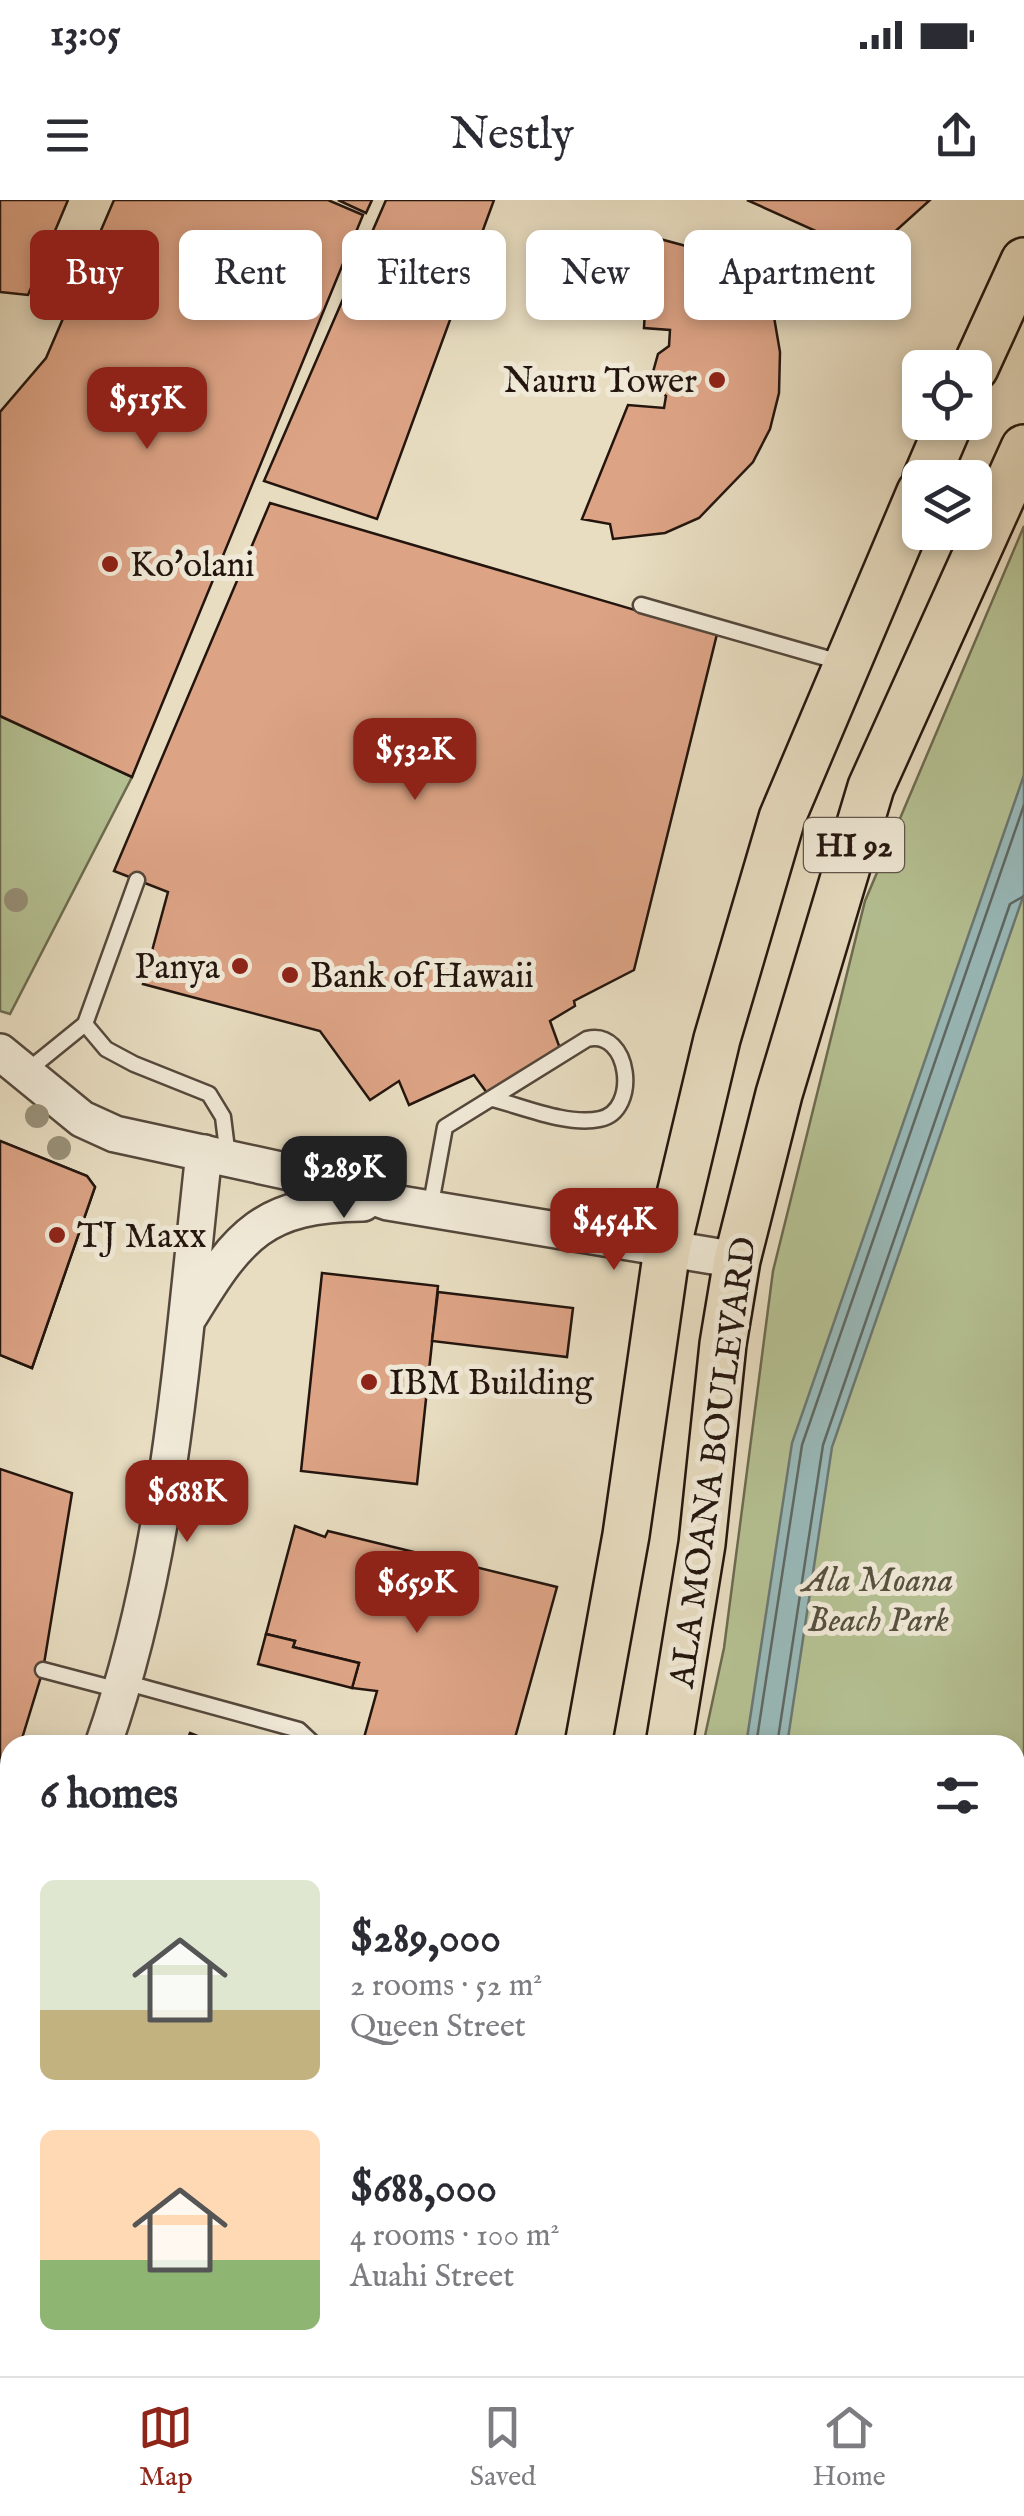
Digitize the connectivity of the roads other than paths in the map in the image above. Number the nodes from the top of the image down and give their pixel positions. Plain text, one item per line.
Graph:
1 (1024, 261) edge
2 (983, 350) edge
3 (1024, 448) edge
4 (902, 534) edge
5 (641, 605) dead end
6 (846, 664) junction
7 (137, 880) dead end
8 (85, 1024) junction
9 (13, 1062) edge
10 (492, 1099) junction
11 (216, 1155) junction
12 (388, 1202) junction
13 (430, 1209) junction
14 (668, 1249) junction
15 (737, 1260) junction
16 (184, 1325) junction
17 (43, 1670) dead end
18 (120, 1686) junction
19 (106, 1735) edge
20 (304, 1735) edge
21 (590, 1735) edge
22 (671, 1735) edge

1 - 2 main road
3 - 15 main road, ALA MOANA BOULEVARD / HI 92
4 - 6 main road, ALA MOANA BOULEVARD / HI 92
5 - 6 lane
6 - 14 main road, ALA MOANA BOULEVARD / HI 92
7 - 8 lane
8 - 9 lane
8 - 11 lane
9 - 11 street
10 - 10 lane
10 - 13 lane
11 - 12 street
11 - 16 street
12 - 13 street
12 - 16 street
13 - 14 street
14 - 15 street
14 - 21 main road, ALA MOANA BOULEVARD / HI 92
15 - 22 main road, ALA MOANA BOULEVARD / HI 92
16 - 18 street
17 - 18 lane
18 - 19 street
18 - 20 lane

